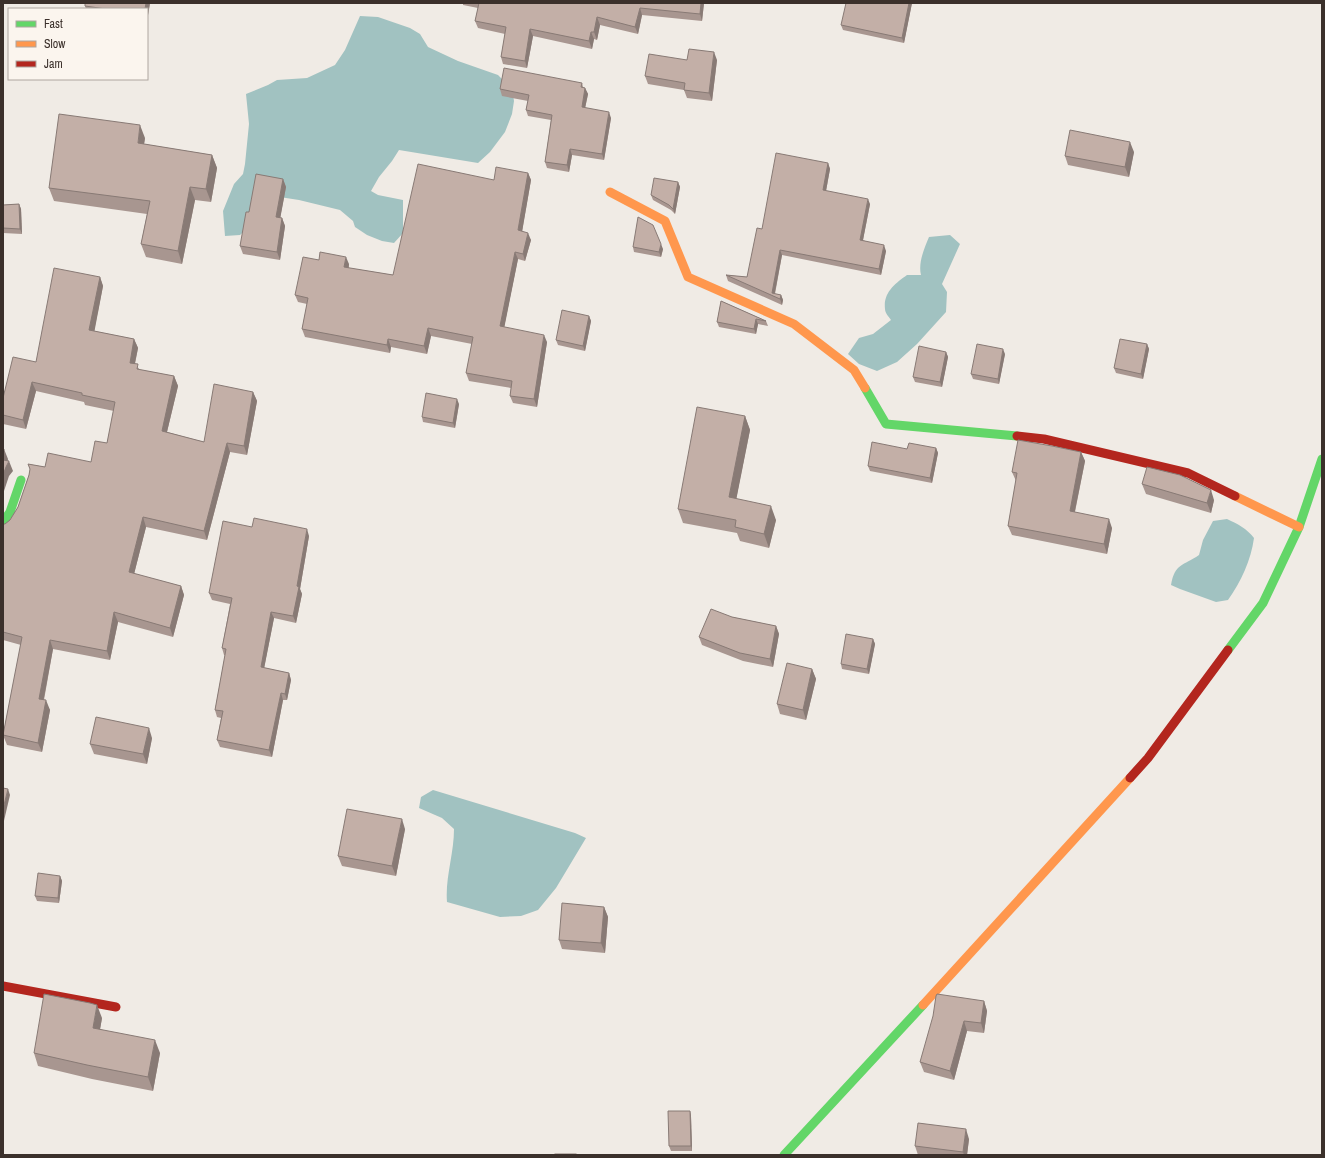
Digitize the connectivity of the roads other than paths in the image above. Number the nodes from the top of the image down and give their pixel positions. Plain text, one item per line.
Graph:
1 (610, 192) dead end
2 (1322, 458) edge
3 (22, 480) dead end
4 (3, 522) edge
5 (1299, 528) junction
6 (3, 986) edge
7 (116, 1007) dead end
8 (784, 1155) edge

1 - 5 street
2 - 5 street
3 - 4 street
5 - 8 street
6 - 7 street

